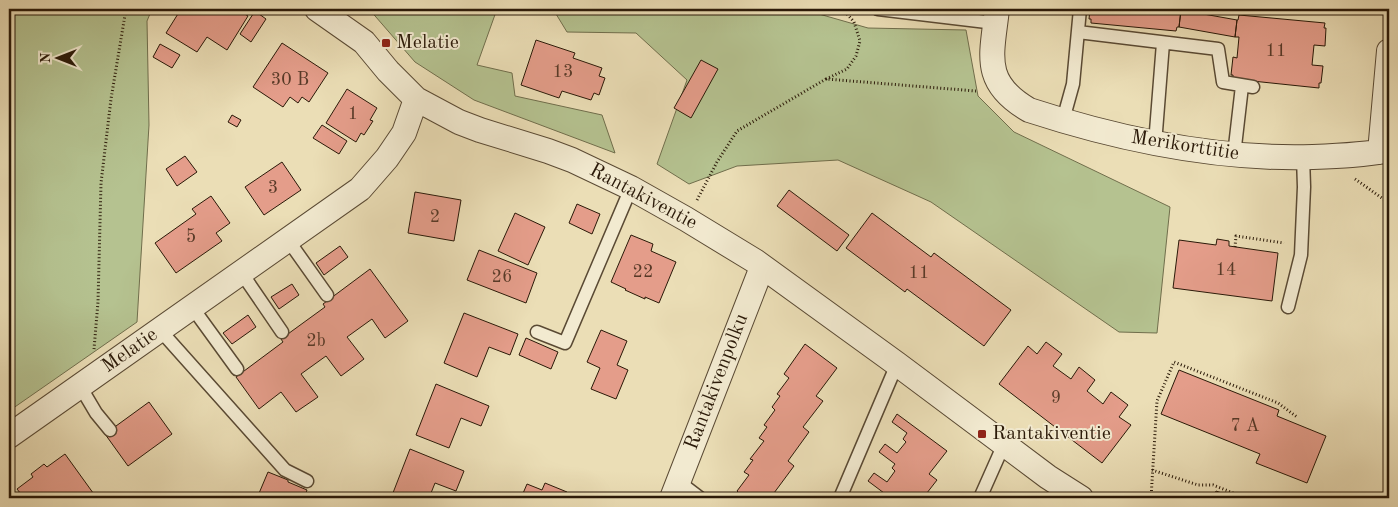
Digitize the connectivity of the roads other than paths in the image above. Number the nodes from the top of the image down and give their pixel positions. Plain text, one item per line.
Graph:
1 (317, 9) edge
2 (878, 9) edge
3 (1080, 9) edge
4 (996, 16) edge
5 (1078, 32) junction
6 (1162, 42) junction
7 (1389, 51) edge
8 (416, 99) junction
9 (1063, 120) junction
10 (1156, 144) junction
11 (1385, 151) edge
12 (1234, 155) junction
13 (1303, 157) junction
14 (631, 188) junction
15 (288, 240) junction
16 (762, 267) junction
17 (241, 272) junction
18 (327, 295) dead end
19 (192, 307) junction
20 (1288, 307) dead end
21 (160, 330) junction
22 (282, 332) dead end
23 (538, 332) dead end
24 (897, 364) junction
25 (237, 369) dead end
26 (80, 386) junction
27 (110, 430) dead end
28 (9, 436) edge
29 (1004, 444) junction
30 (307, 481) dead end
31 (675, 490) edge
32 (700, 498) edge
33 (840, 498) edge
34 (980, 498) edge
35 (1081, 498) edge

1 - 8 street, Rantakiventie
2 - 4 lane
3 - 5 lane
4 - 9 street, Merikorttitie
5 - 6 lane
5 - 9 lane
6 - 10 lane
6 - 12 lane
7 - 11 street
8 - 14 street, Rantakiventie
8 - 15 street, Melatie
9 - 10 street, Merikorttitie
10 - 12 street, Merikorttitie
11 - 13 street, Merikorttitie
12 - 13 street, Merikorttitie
13 - 20 lane
14 - 16 street, Rantakiventie
14 - 23 lane
15 - 17 street, Melatie
15 - 18 lane
16 - 24 street, Rantakiventie
16 - 31 street, Rantakivenpolku
17 - 19 street, Melatie
17 - 22 lane
19 - 21 street, Melatie
19 - 25 lane
21 - 26 street, Melatie
21 - 30 lane
24 - 29 street, Rantakiventie
24 - 33 lane
26 - 27 lane
26 - 28 street, Melatie
29 - 34 lane
29 - 35 street, Rantakiventie
31 - 32 lane

